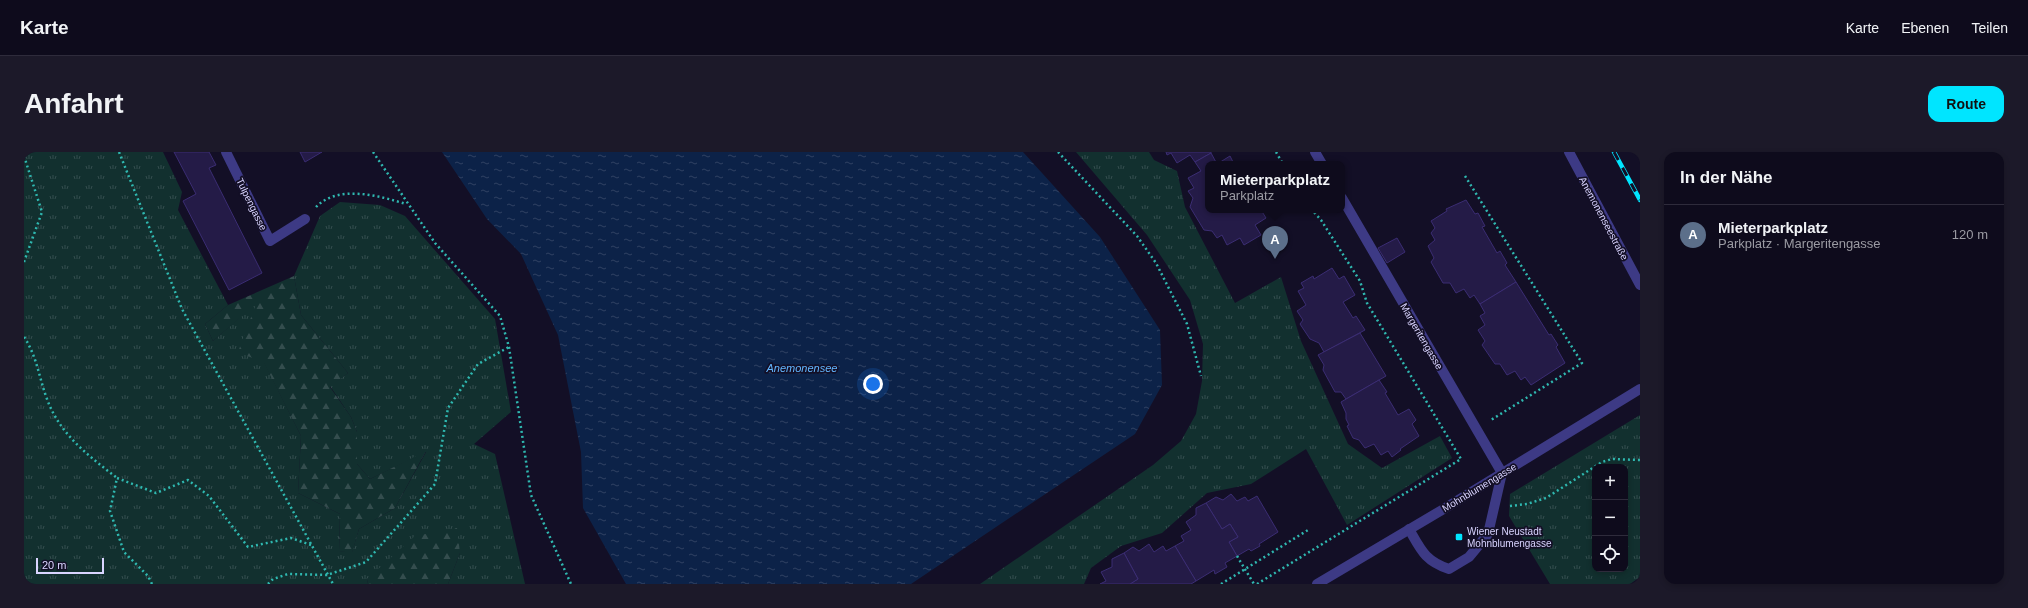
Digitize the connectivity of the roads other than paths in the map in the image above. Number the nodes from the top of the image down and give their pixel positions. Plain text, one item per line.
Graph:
1 (226, 152) edge
2 (1315, 152) edge
3 (1569, 152) edge
4 (1320, 161) edge
5 (1345, 203) edge
6 (304, 219) road end
7 (1640, 285) edge
8 (1640, 389) edge
9 (1502, 473) junction
10 (1409, 529) junction
11 (1317, 584) edge

1 - 6 street, Tulpengasse
2 - 4 street
3 - 7 street, Anemonenseestraße
5 - 9 street, Margeritengasse
8 - 9 street, Mohnblumengasse
9 - 10 street, Mohnblumengasse
9 - 10 street
10 - 11 street, Mohnblumengasse

